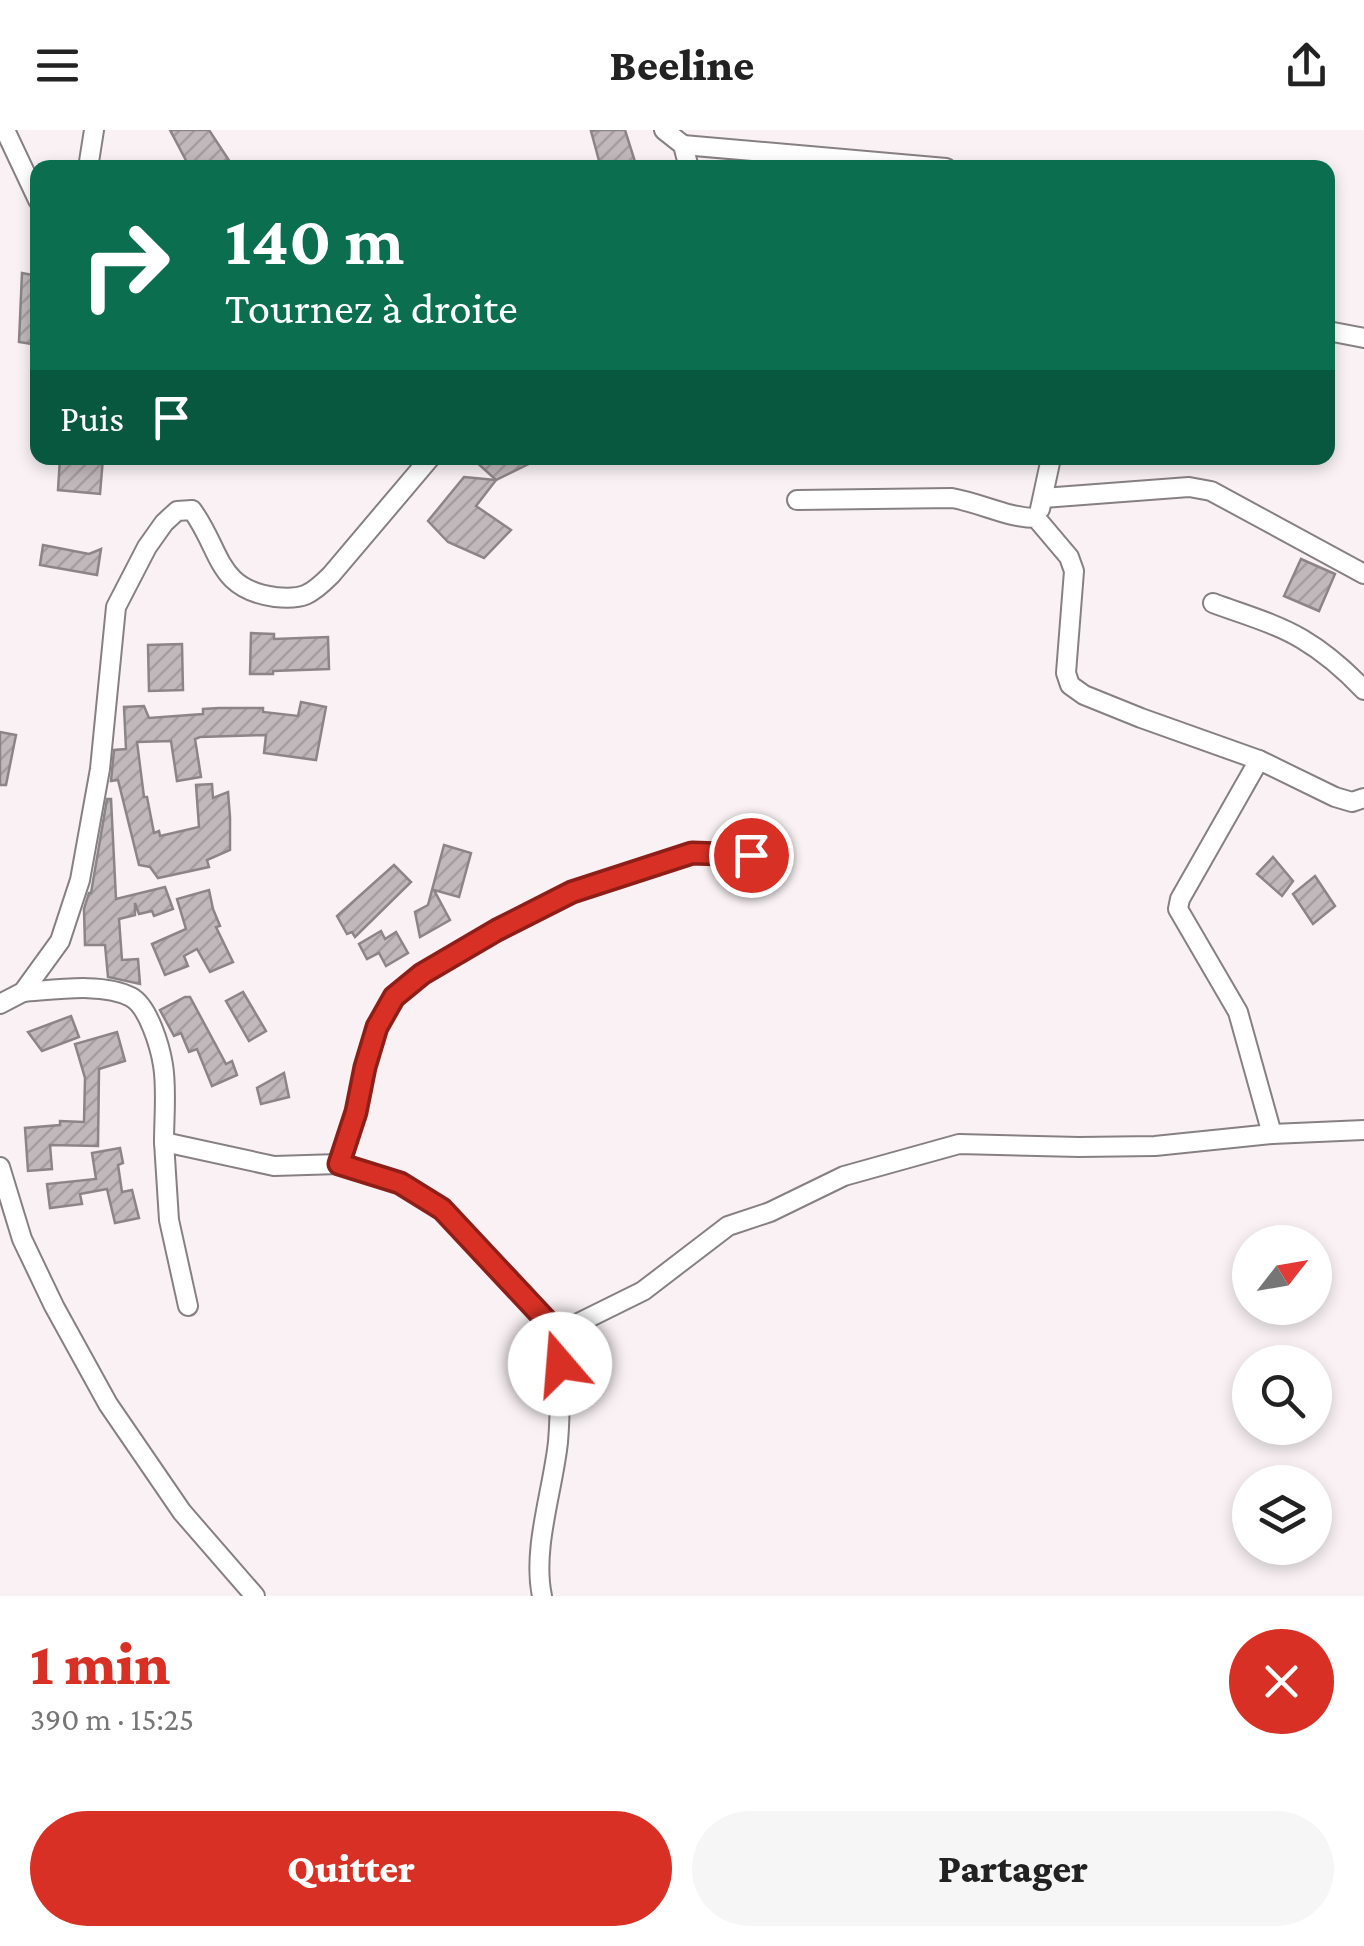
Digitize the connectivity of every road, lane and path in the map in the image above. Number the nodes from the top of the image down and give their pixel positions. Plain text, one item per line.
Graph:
1 (5, 130) edge
2 (94, 130) edge
3 (664, 130) edge
4 (682, 146) junction
5 (89, 160) edge
6 (686, 160) edge
7 (850, 160) edge
8 (30, 183) edge
9 (1335, 332) edge
10 (1364, 338) edge
11 (424, 465) edge
12 (1050, 465) edge
13 (1043, 498) junction
14 (798, 500) dead end
15 (1036, 518) junction
16 (1364, 574) edge
17 (1212, 603) dead end
18 (1364, 690) edge
19 (1259, 760) junction
20 (1364, 798) edge
21 (780, 856) dead end
22 (23, 992) junction
23 (0, 1004) edge
24 (1364, 1130) edge
25 (1272, 1134) junction
26 (164, 1142) junction
27 (339, 1164) junction
28 (0, 1168) edge
29 (188, 1306) dead end
30 (558, 1333) junction
31 (255, 1596) edge
32 (542, 1596) edge

1 - 8 street
2 - 5 street
3 - 4 street
4 - 6 street
4 - 7 street
9 - 10 street
11 - 22 street
12 - 13 street
13 - 15 street
13 - 16 street
14 - 15 street
15 - 19 street
17 - 18 street
19 - 20 street
19 - 25 street
21 - 27 street
22 - 23 street
22 - 26 street
24 - 25 street
25 - 30 street
26 - 27 street
26 - 29 street
27 - 30 street
28 - 31 street
30 - 32 street

